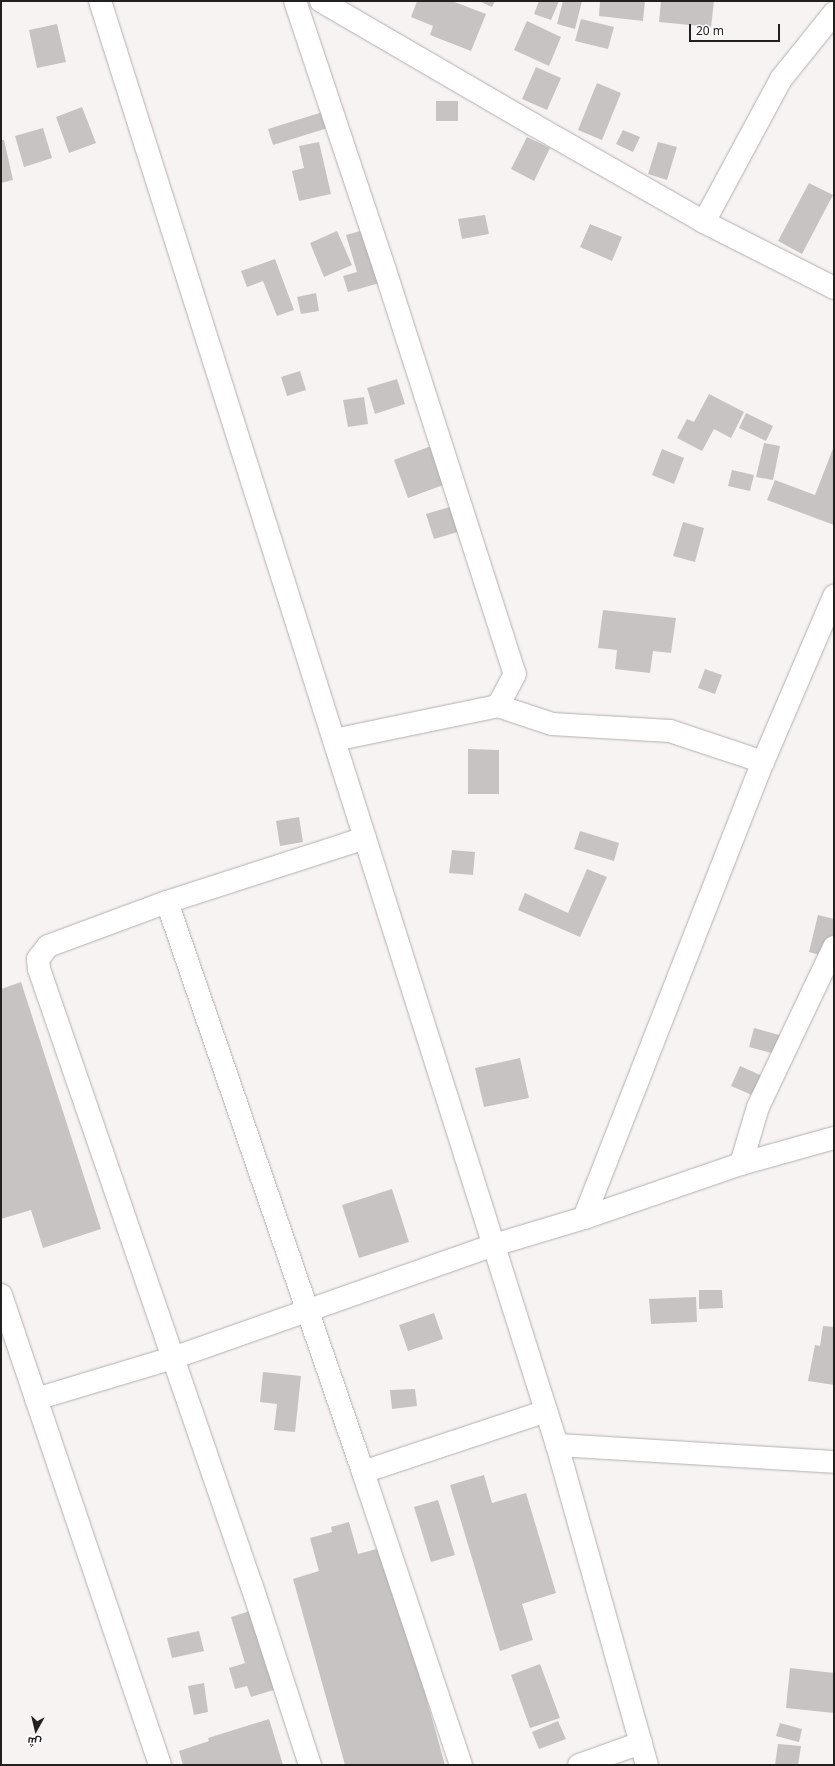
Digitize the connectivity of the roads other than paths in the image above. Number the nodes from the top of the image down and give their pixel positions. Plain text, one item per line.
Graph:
1 (100, 1) edge
2 (295, 1) edge
3 (321, 1) edge
4 (834, 13) edge
5 (704, 222) junction
6 (834, 288) edge
7 (834, 596) edge
8 (498, 706) junction
9 (334, 740) junction
10 (763, 762) junction
11 (365, 838) junction
12 (167, 902) junction
13 (834, 947) edge
14 (834, 1138) edge
15 (741, 1164) junction
16 (584, 1218) junction
17 (494, 1245) junction
18 (1, 1295) edge
19 (307, 1310) junction
20 (173, 1358) junction
21 (36, 1399) junction
22 (546, 1411) junction
23 (557, 1446) junction
24 (834, 1462) edge
25 (363, 1472) junction
26 (641, 1743) junction
27 (160, 1765) edge
28 (310, 1765) edge
29 (461, 1765) edge
30 (579, 1765) edge
31 (647, 1765) edge

1 - 9 street
2 - 8 street
3 - 5 street
4 - 5 street
5 - 6 street
7 - 10 street
8 - 9 street
8 - 10 street
9 - 11 street
10 - 16 street
11 - 12 street
11 - 17 street
12 - 19 street
12 - 20 street
13 - 15 street
14 - 15 street
15 - 16 street
16 - 17 street
17 - 19 street
17 - 22 street
18 - 21 street
19 - 20 street
19 - 25 street
20 - 21 street
20 - 28 street
21 - 27 street
22 - 23 street
22 - 25 street
23 - 24 street
23 - 26 street
25 - 29 street
26 - 30 street
26 - 31 street

